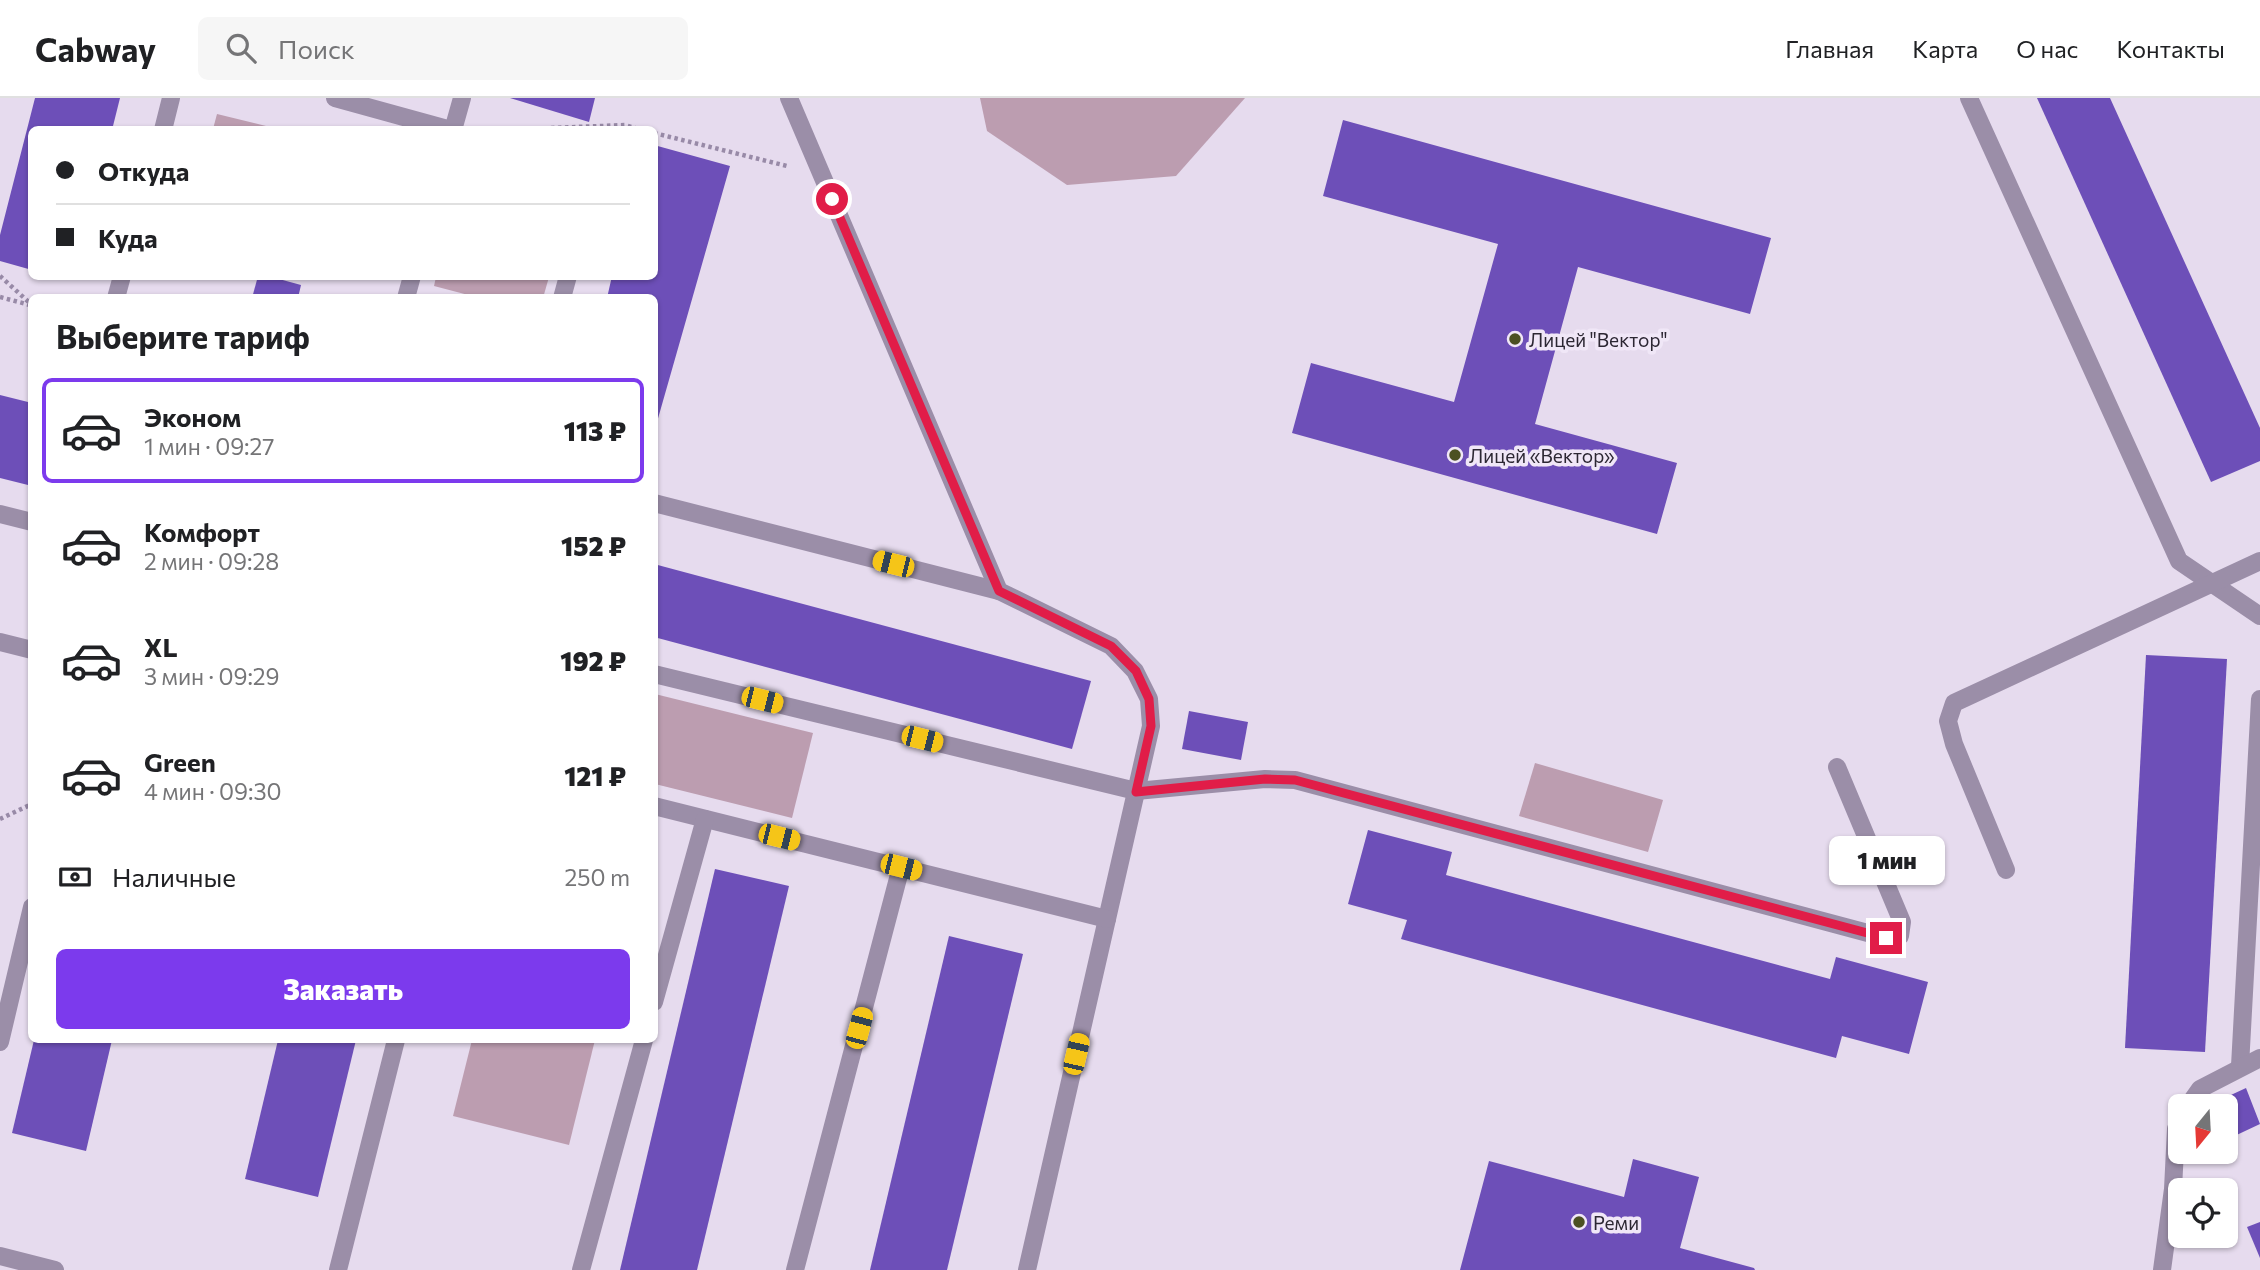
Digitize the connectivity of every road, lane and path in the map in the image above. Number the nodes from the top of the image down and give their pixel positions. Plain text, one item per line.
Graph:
1 (171, 98) edge
2 (335, 98) edge
3 (462, 98) edge
4 (1969, 98) edge
5 (796, 102) edge
6 (164, 126) edge
7 (437, 126) edge
8 (453, 126) edge
9 (600, 126) edge
10 (628, 126) edge
11 (658, 134) edge
12 (821, 175) junction
13 (0, 276) edge
14 (0, 298) edge
15 (28, 301) edge
16 (28, 304) edge
17 (658, 504) edge
18 (0, 514) edge
19 (28, 521) edge
20 (2260, 561) edge
21 (2212, 583) junction
22 (999, 591) junction
23 (2260, 616) edge
24 (0, 642) edge
25 (28, 649) edge
26 (658, 675) edge
27 (2260, 699) edge
28 (1837, 767) dead end
29 (1136, 792) junction
30 (28, 806) edge
31 (658, 807) edge
32 (705, 818) junction
33 (0, 820) edge
34 (901, 867) junction
35 (2006, 870) dead end
36 (1107, 919) junction
37 (28, 923) edge
38 (658, 988) edge
39 (0, 1042) edge
40 (395, 1043) edge
41 (643, 1043) edge
42 (2260, 1058) edge
43 (2240, 1066) junction
44 (2196, 1094) edge
45 (2174, 1164) edge
46 (0, 1256) edge
47 (55, 1270) edge
48 (338, 1270) edge
49 (581, 1270) edge
50 (795, 1270) edge
51 (1027, 1270) edge
52 (2162, 1270) edge

1 - 6 street
2 - 7 street
3 - 8 street
4 - 21 street
5 - 12 street
9 - 10 path
11 - 12 path
12 - 22 street
13 - 15 path
14 - 16 path
17 - 22 street
18 - 19 street
20 - 21 street
21 - 23 street
21 - 35 street
22 - 29 street
24 - 25 street
26 - 29 street
27 - 43 street
28 - 29 street
29 - 36 street
30 - 33 path
31 - 32 street
32 - 34 street
32 - 38 street
34 - 36 street
34 - 50 street
36 - 51 street
37 - 39 street
40 - 48 street
41 - 49 street
42 - 43 street
43 - 44 street
45 - 52 street
46 - 47 street

